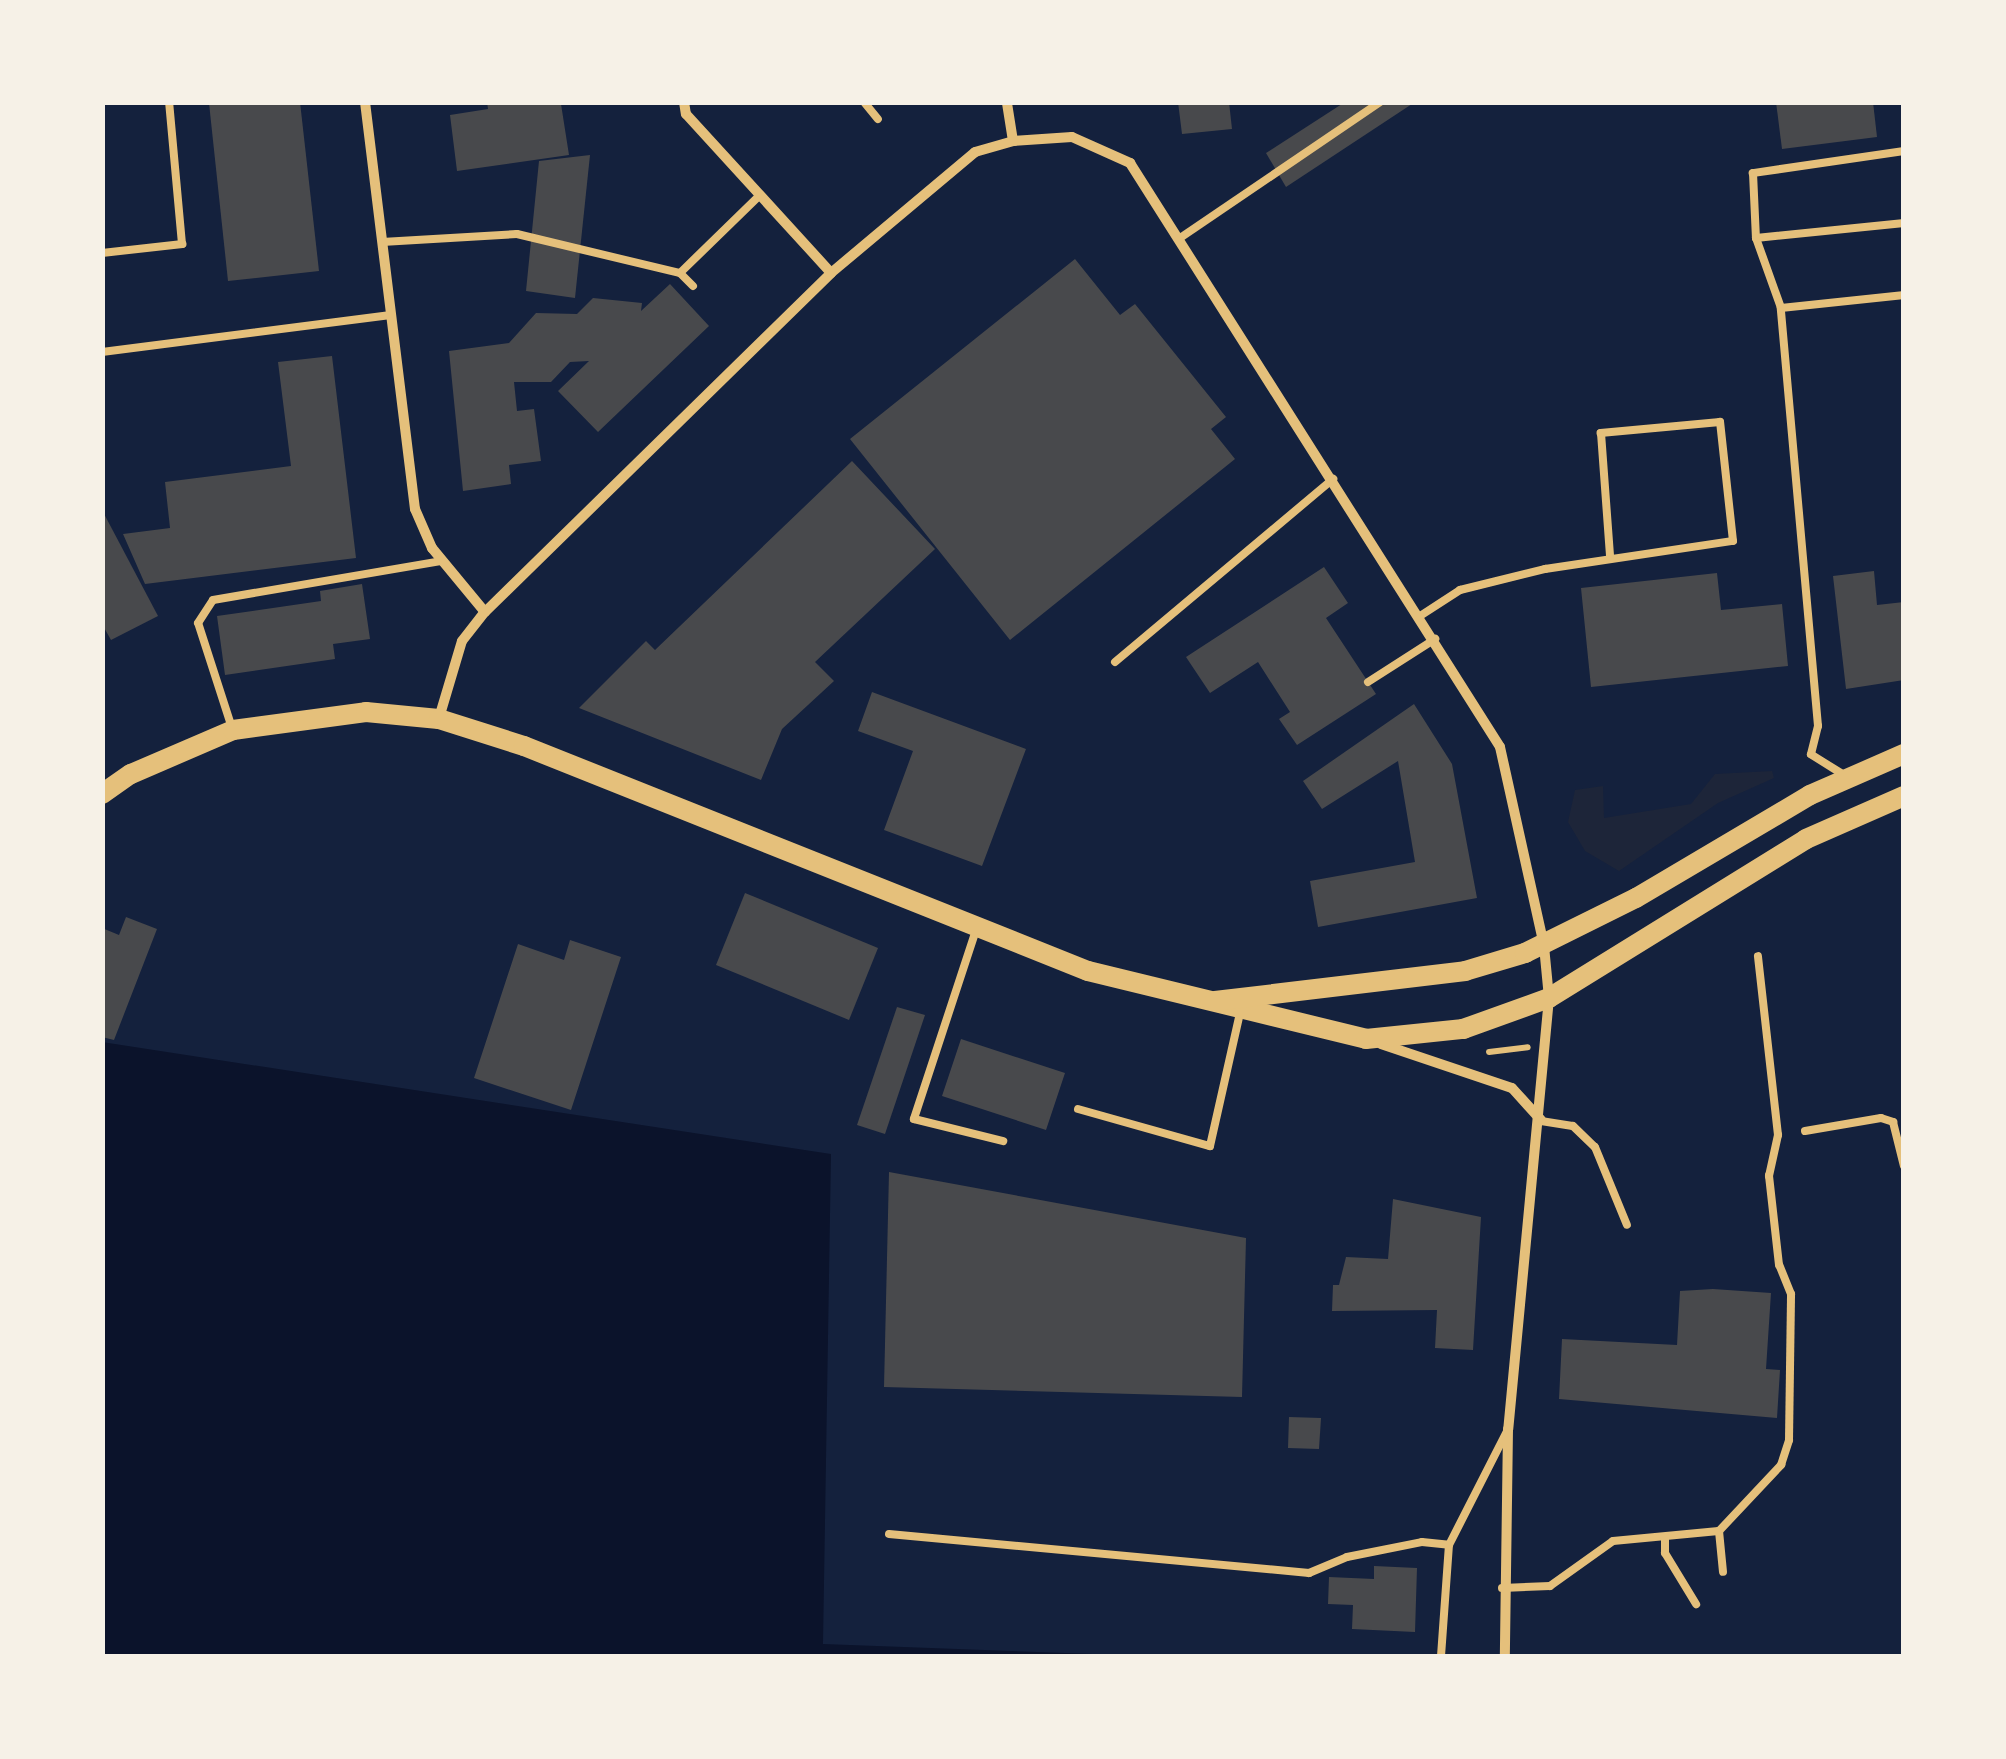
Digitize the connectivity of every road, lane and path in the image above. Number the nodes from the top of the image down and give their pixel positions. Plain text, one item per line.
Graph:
1 (169, 102) edge
2 (365, 102) edge
3 (684, 102) edge
4 (864, 102) edge
5 (1008, 102) edge
6 (1380, 102) edge
7 (878, 118) dead end
8 (1012, 141) junction
9 (1904, 151) edge
10 (760, 195) junction
11 (1904, 224) edge
12 (1180, 238) junction
13 (1756, 238) junction
14 (382, 242) junction
15 (102, 253) edge
16 (680, 273) junction
17 (832, 273) junction
18 (693, 286) dead end
19 (1904, 295) edge
20 (1781, 308) junction
21 (391, 315) junction
22 (102, 352) edge
23 (1333, 479) junction
24 (1610, 557) junction
25 (442, 561) junction
26 (486, 612) junction
27 (1420, 616) junction
28 (1434, 639) junction
29 (1115, 662) dead end
30 (1368, 682) dead end
31 (439, 719) junction
32 (233, 730) junction
33 (1904, 754) edge
34 (1848, 778) junction
35 (102, 794) edge
36 (1904, 796) edge
37 (976, 930) junction
38 (1544, 946) junction
39 (1758, 956) dead end
40 (1548, 998) junction
41 (1204, 1003) junction
42 (1240, 1012) junction
43 (1366, 1039) junction
44 (1547, 1044) junction
45 (1490, 1052) dead end
46 (1078, 1109) dead end
47 (1541, 1121) junction
48 (1804, 1132) dead end
49 (1002, 1141) dead end
50 (1904, 1166) edge
51 (1626, 1225) dead end
52 (1508, 1430) junction
53 (1718, 1531) junction
54 (889, 1534) dead end
55 (1665, 1538) junction
56 (1450, 1545) junction
57 (1723, 1572) dead end
58 (1502, 1588) junction
59 (1696, 1604) dead end
60 (1441, 1656) edge
61 (1505, 1656) edge

1 - 15 lane
2 - 14 street
3 - 10 street
4 - 7 lane
5 - 8 street
6 - 12 lane
8 - 12 street
8 - 17 street
9 - 13 lane
10 - 16 lane
10 - 17 street
11 - 13 lane
12 - 23 street
13 - 20 lane
14 - 16 lane
14 - 21 street
16 - 18 lane
17 - 26 street
19 - 20 lane
20 - 34 lane
21 - 22 lane
21 - 25 street
23 - 27 street
23 - 29 lane
24 - 24 lane
24 - 27 lane
25 - 26 street
25 - 32 lane
26 - 31 street
27 - 28 street
28 - 30 lane
28 - 38 street
31 - 32 main road
31 - 37 main road
32 - 35 main road
33 - 34 main road
34 - 38 main road
36 - 40 main road
37 - 41 main road
37 - 49 lane
38 - 40 street
38 - 41 main road
39 - 53 lane
40 - 43 main road
40 - 44 street
41 - 42 main road
42 - 43 main road
42 - 46 lane
43 - 47 street
44 - 45 path
44 - 47 street
47 - 51 lane
47 - 52 street
48 - 50 lane
52 - 56 lane
52 - 58 street
53 - 55 lane
53 - 57 lane
54 - 56 lane
55 - 58 lane
55 - 59 lane
56 - 60 lane
58 - 61 street

